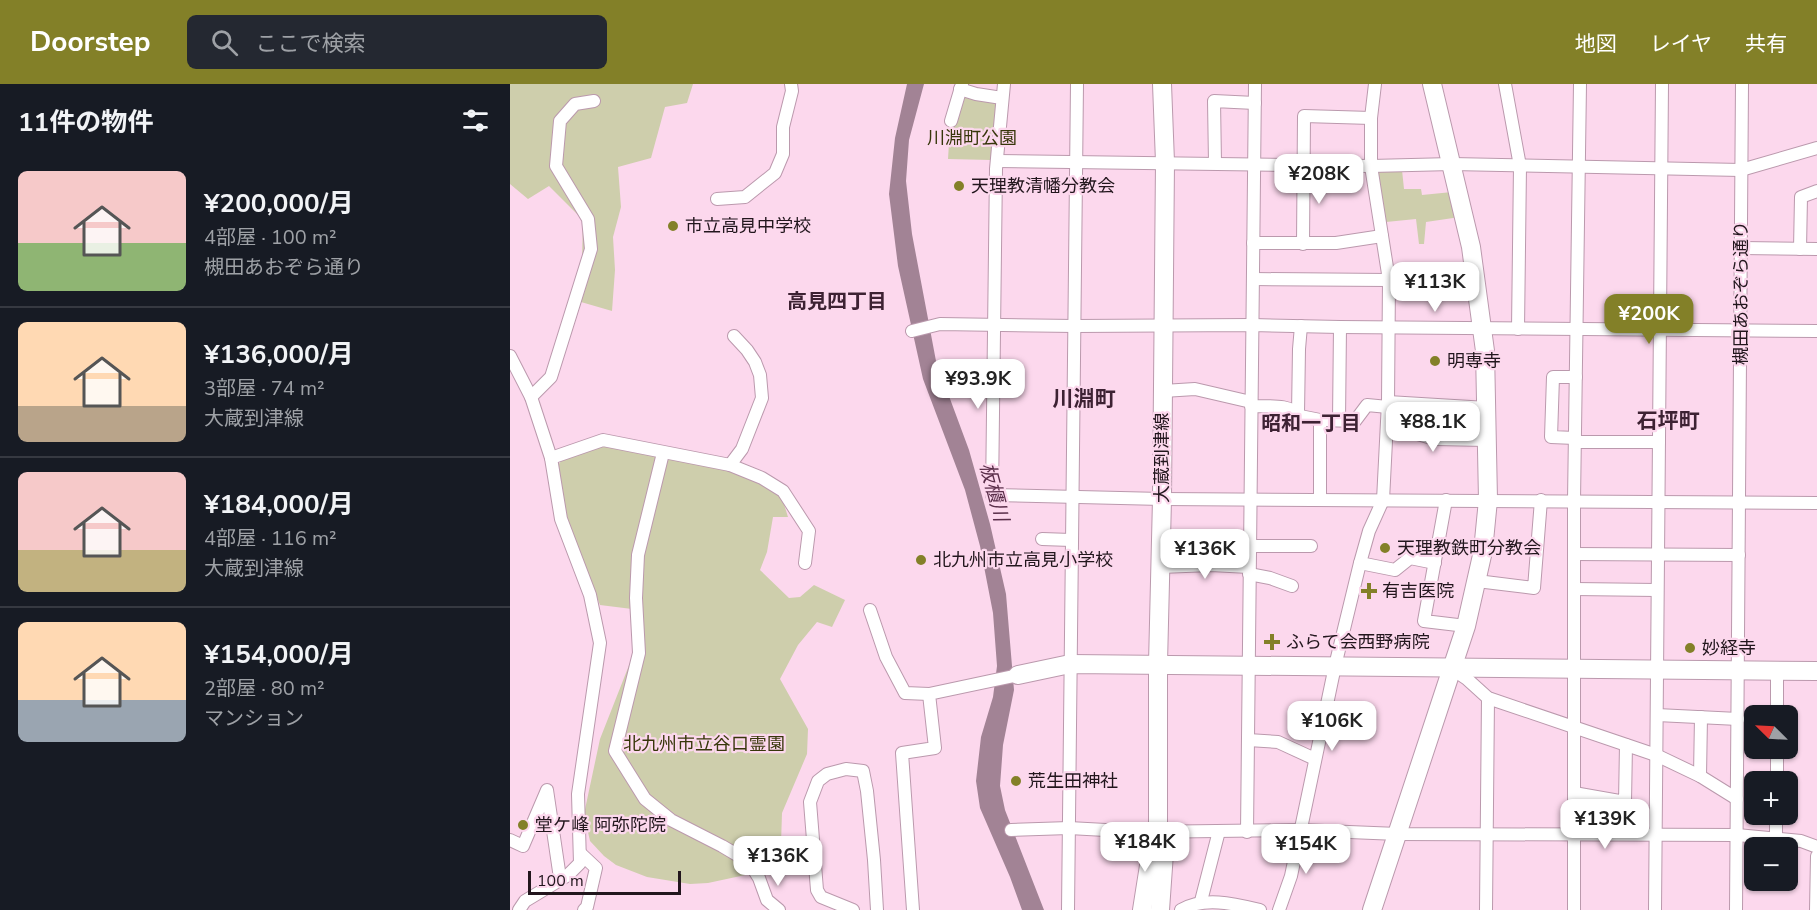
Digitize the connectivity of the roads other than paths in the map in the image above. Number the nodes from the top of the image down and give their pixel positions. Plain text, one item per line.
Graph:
1 (791, 84) edge
2 (1004, 84) edge
3 (1077, 84) edge
4 (1162, 84) edge
5 (1255, 84) edge
6 (1376, 84) edge
7 (1432, 84) edge
8 (1505, 84) edge
9 (1580, 84) edge
10 (1662, 84) edge
11 (1742, 84) edge
12 (961, 86) edge
13 (1002, 98) junction
14 (594, 101) dead end
15 (1255, 103) junction
16 (1371, 118) junction
17 (951, 121) dead end
18 (1817, 148) edge
19 (997, 161) junction
20 (1165, 162) junction
21 (1076, 163) junction
22 (1215, 164) junction
23 (1254, 164) junction
24 (1452, 164) junction
25 (1305, 165) junction
26 (1371, 166) junction
27 (1520, 166) junction
28 (1579, 166) junction
29 (1662, 169) junction
30 (1742, 170) junction
31 (1817, 191) edge
32 (717, 199) dead end
33 (1382, 236) junction
34 (1253, 243) junction
35 (1303, 244) junction
36 (1741, 248) junction
37 (1800, 249) junction
38 (1817, 249) edge
39 (1253, 279) junction
40 (1389, 280) junction
41 (994, 325) junction
42 (1163, 325) junction
43 (1252, 325) junction
44 (1075, 326) junction
45 (1302, 326) junction
46 (1340, 327) junction
47 (1389, 327) junction
48 (1481, 328) junction
49 (1518, 328) junction
50 (1577, 329) junction
51 (1660, 330) junction
52 (1740, 330) junction
53 (912, 331) dead end
54 (1817, 331) edge
55 (734, 336) dead end
56 (510, 356) edge
57 (1576, 376) junction
58 (1163, 391) junction
59 (531, 397) junction
60 (1251, 404) junction
61 (1388, 405) junction
62 (1487, 408) junction
63 (1298, 413) junction
64 (1320, 420) junction
65 (1339, 420) junction
66 (1387, 423) junction
67 (1487, 440) junction
68 (1575, 440) junction
69 (1659, 442) junction
70 (663, 453) junction
71 (551, 458) junction
72 (730, 465) junction
73 (1071, 495) junction
74 (1250, 498) junction
75 (1162, 499) junction
76 (1320, 499) junction
77 (1383, 500) junction
78 (1446, 500) junction
79 (1488, 500) junction
80 (1541, 500) junction
81 (1575, 501) junction
82 (1658, 502) junction
83 (1740, 502) junction
84 (1817, 503) edge
85 (1042, 539) dead end
86 (1071, 540) junction
87 (1250, 546) junction
88 (1311, 546) dead end
89 (1574, 554) junction
90 (1739, 555) junction
91 (1658, 556) junction
92 (805, 563) dead end
93 (1435, 563) junction
94 (1360, 564) junction
95 (1160, 567) junction
96 (1249, 571) junction
97 (1477, 581) junction
98 (1292, 586) dead end
99 (1574, 589) junction
100 (1657, 590) junction
101 (870, 610) dead end
102 (1466, 626) junction
103 (1070, 664) junction
104 (1158, 664) junction
105 (1248, 665) junction
106 (1335, 666) junction
107 (1574, 668) junction
108 (1451, 669) junction
109 (1656, 670) junction
110 (1738, 671) junction
111 (1777, 671) junction
112 (1817, 671) edge
113 (1018, 675) joint
114 (928, 694) junction
115 (1488, 698) junction
116 (1777, 705) edge
117 (1657, 716) junction
118 (1701, 717) junction
119 (1738, 719) junction
120 (1574, 727) junction
121 (1248, 740) junction
122 (1626, 745) junction
123 (1656, 755) junction
124 (1315, 759) junction
125 (1700, 777) junction
126 (1574, 793) junction
127 (1737, 799) junction
128 (1069, 828) junction
129 (1011, 830) dead end
130 (1300, 830) junction
131 (1219, 831) junction
132 (1158, 832) junction
133 (1248, 832) junction
134 (1398, 834) junction
135 (1487, 834) junction
136 (1574, 835) junction
137 (1656, 835) junction
138 (1737, 836) junction
139 (1756, 837) edge
140 (510, 840) edge
141 (1798, 841) edge
142 (1817, 847) edge
143 (580, 853) junction
144 (1817, 856) edge
145 (561, 879) junction
146 (1201, 901) junction
147 (519, 910) edge
148 (584, 910) edge
149 (779, 910) edge
150 (853, 910) edge
151 (877, 910) edge
152 (913, 910) edge
153 (1068, 910) edge
154 (1142, 910) edge
155 (1160, 910) edge
156 (1181, 910) edge
157 (1260, 910) edge
158 (1279, 910) edge
159 (1372, 910) edge
160 (1486, 910) edge
161 (1574, 910) edge
162 (1655, 910) edge
163 (1736, 910) edge
164 (1816, 910) edge

1 - 32 street
2 - 13 street
3 - 21 street
4 - 20 street, 大蔵到津線
5 - 15 street
6 - 16 street
7 - 24 street
8 - 27 street
9 - 28 street
10 - 29 street
11 - 30 street, 槻田あおぞら通り
12 - 13 street
12 - 17 street
13 - 19 street
14 - 59 street
15 - 22 street
15 - 23 street
16 - 25 street
16 - 26 street
18 - 30 street
19 - 21 street
19 - 41 street
20 - 21 street
20 - 22 street
20 - 42 street, 大蔵到津線
21 - 44 street
22 - 23 street
23 - 25 street
23 - 34 street
24 - 26 street
24 - 27 street
24 - 48 street
25 - 26 street
25 - 35 street
26 - 33 street
27 - 28 street
27 - 49 street
28 - 29 street
28 - 50 street
29 - 30 street
29 - 51 street
30 - 36 street, 槻田あおぞら通り
31 - 37 street
33 - 35 street
33 - 40 street
34 - 35 street
34 - 39 street
36 - 37 street
36 - 52 street, 槻田あおぞら通り
37 - 38 street
39 - 40 street
39 - 43 street
40 - 47 street
41 - 44 street
41 - 53 street
41 - 73 street
42 - 43 street
42 - 44 street
42 - 58 street, 大蔵到津線
43 - 45 street
43 - 60 street
44 - 73 street
45 - 46 street
45 - 63 street
46 - 47 street
46 - 65 street
47 - 48 street
47 - 61 street
48 - 49 street
48 - 62 street
49 - 50 street
50 - 51 street
50 - 57 street
51 - 52 street
51 - 69 street
52 - 54 street
52 - 83 street, 槻田あおぞら通り
55 - 72 street
56 - 59 street
57 - 68 street
57 - 68 street
58 - 60 street
58 - 75 street, 大蔵到津線
59 - 71 street
60 - 63 street
60 - 74 street
61 - 62 street
61 - 65 street
61 - 66 street
62 - 67 street
63 - 64 street
64 - 65 street
64 - 76 street
66 - 67 street
66 - 77 street
67 - 79 street
68 - 69 street
68 - 81 street
69 - 82 street
70 - 71 street
70 - 72 street
70 - 149 street
71 - 143 street
72 - 92 street
73 - 75 street
73 - 86 street
74 - 75 street
74 - 76 street
74 - 87 street
75 - 95 street, 大蔵到津線
76 - 77 street
77 - 78 street
77 - 94 street
78 - 79 street
78 - 93 street
79 - 80 street
79 - 97 street
80 - 81 street
80 - 97 street
81 - 82 street
81 - 89 street
82 - 83 street
82 - 91 street
83 - 84 street
83 - 90 street, 槻田あおぞら通り
85 - 86 street
86 - 103 street
87 - 88 street
87 - 96 street
89 - 91 street
89 - 99 street
90 - 91 street
90 - 110 street, 槻田あおぞら通り
91 - 100 street
93 - 94 street
93 - 102 street
94 - 106 street
95 - 96 street
95 - 104 street, 大蔵到津線
96 - 98 street
96 - 105 street
97 - 102 street
99 - 100 street
99 - 107 street
100 - 109 street
101 - 114 street
102 - 108 street
103 - 104 street
103 - 113 street
103 - 128 street
104 - 105 street
104 - 132 street, 大蔵到津線
105 - 106 street
105 - 121 street
106 - 108 street
106 - 124 street
107 - 108 street
107 - 109 street
107 - 120 street
108 - 115 street
108 - 134 street
109 - 110 street
109 - 117 street
110 - 111 street
110 - 119 street, 槻田あおぞら通り
111 - 112 street
111 - 116 street
113 - 114 street
114 - 152 street
115 - 120 street
115 - 135 street
117 - 118 street
117 - 123 street
118 - 119 street
118 - 125 street
119 - 127 street, 槻田あおぞら通り
120 - 122 street
120 - 126 street
121 - 124 street
121 - 133 street
122 - 123 street
122 - 126 street
123 - 125 street
123 - 137 street
124 - 130 street
125 - 127 street
126 - 136 street
127 - 138 street, 槻田あおぞら通り
128 - 129 street
128 - 132 street
128 - 153 street
130 - 133 street
130 - 134 street
130 - 158 street
131 - 132 street
131 - 133 street
131 - 146 street
132 - 154 street, 大蔵到津線
132 - 155 street, 大蔵到津線
134 - 135 street
134 - 159 street
135 - 136 street
135 - 160 street
136 - 137 street
136 - 161 street
137 - 138 street
137 - 162 street
138 - 139 street
138 - 163 street, 槻田あおぞら通り
140 - 145 street
141 - 142 street
143 - 145 street
143 - 148 street
144 - 164 street
145 - 147 street
146 - 156 street
146 - 157 street
150 - 151 street

